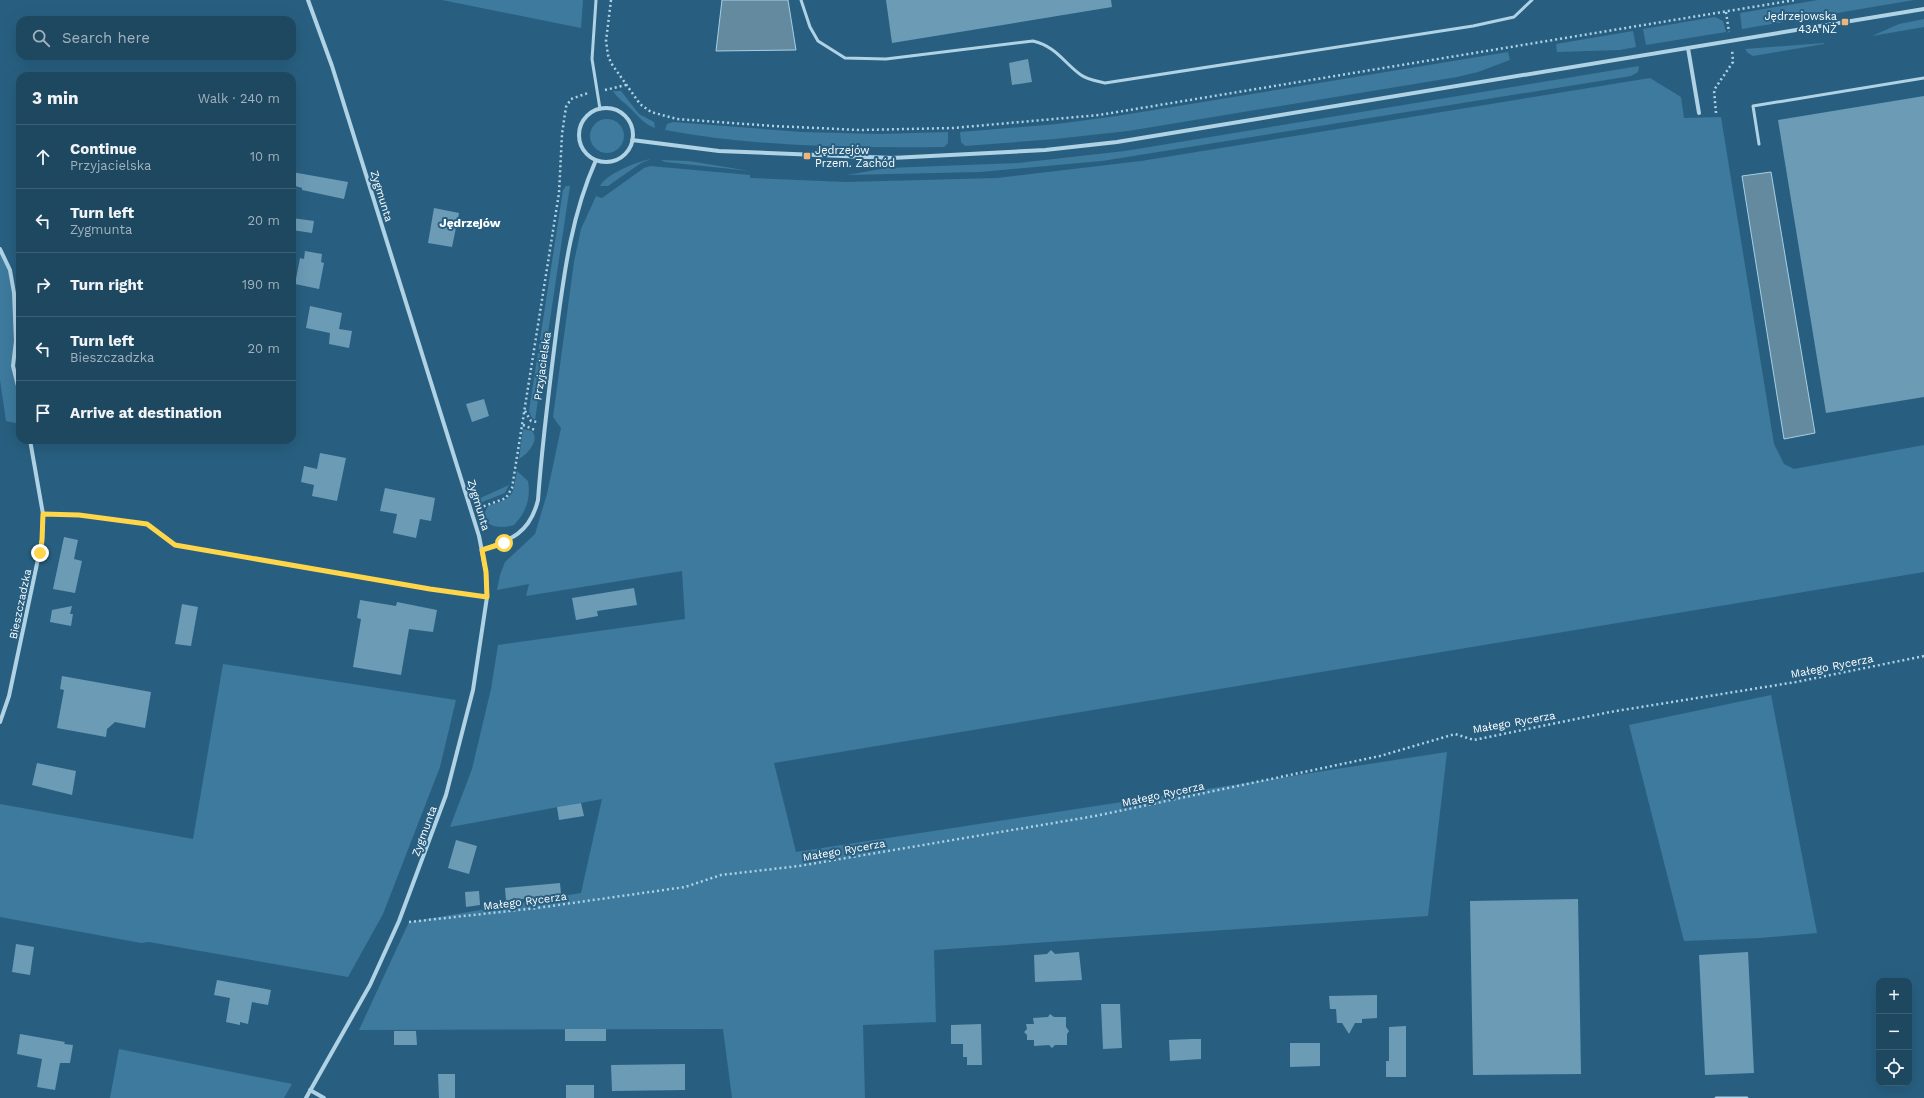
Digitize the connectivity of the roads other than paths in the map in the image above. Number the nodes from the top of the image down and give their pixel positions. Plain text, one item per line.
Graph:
1 (308, 0) edge
2 (596, 0) edge
3 (801, 0) edge
4 (1532, 0) edge
5 (1924, 9) edge
6 (1688, 48) junction
7 (1924, 78) edge
8 (600, 109) junction
9 (1699, 113) dead end
10 (632, 140) junction
11 (1759, 144) dead end
12 (596, 160) junction
13 (0, 249) edge
14 (16, 341) edge
15 (16, 341) edge
16 (16, 378) edge
17 (31, 444) edge
18 (482, 550) junction
19 (0, 722) edge
20 (310, 1090) junction
21 (306, 1098) edge
22 (324, 1098) edge
23 (1716, 1098) edge
24 (1748, 1098) edge

1 - 18 street, Zygmunta
2 - 8 lane
3 - 4 lane
5 - 6 street
6 - 9 street
6 - 10 street
7 - 11 lane
8 - 10 street
8 - 12 street
10 - 12 street
12 - 18 street, Przyjacielska
13 - 14 street
15 - 16 street
17 - 19 street, Bieszczadzka
18 - 20 street, Zygmunta
20 - 21 street, Zygmunta
20 - 22 street
23 - 24 lane

